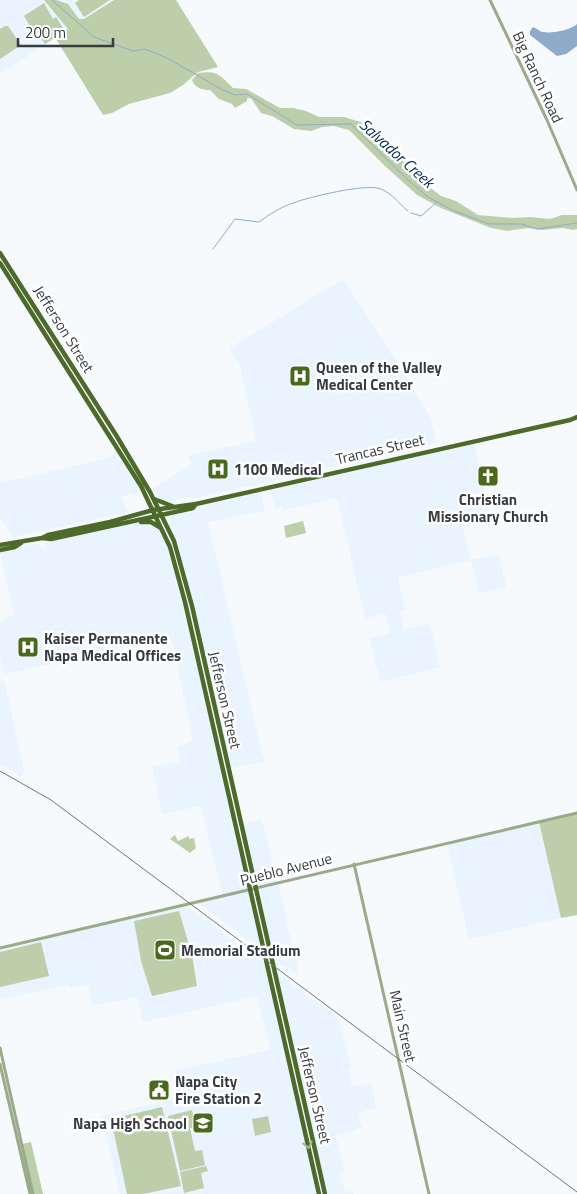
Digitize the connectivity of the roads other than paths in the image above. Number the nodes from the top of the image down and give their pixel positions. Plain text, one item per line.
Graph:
1 (490, 0) edge
2 (577, 190) edge
3 (0, 253) edge
4 (0, 262) edge
5 (577, 416) edge
6 (570, 420) junction
7 (577, 421) edge
8 (147, 498) junction
9 (154, 499) junction
10 (196, 504) junction
11 (176, 507) junction
12 (159, 509) junction
13 (153, 510) junction
14 (138, 514) junction
15 (172, 514) junction
16 (163, 516) junction
17 (156, 517) junction
18 (134, 521) junction
19 (168, 527) junction
20 (93, 528) junction
21 (162, 529) junction
22 (42, 538) junction
23 (22, 542) junction
24 (0, 545) edge
25 (0, 550) edge
26 (577, 813) edge
27 (354, 864) junction
28 (256, 888) junction
29 (250, 890) junction
30 (0, 948) edge
31 (0, 1048) edge
32 (0, 1064) edge
33 (32, 1194) edge
34 (319, 1194) edge
35 (325, 1194) edge
36 (429, 1194) edge

1 - 2 street, Big Ranch Road
3 - 9 main road, Jefferson Street
4 - 8 main road, Jefferson Street
5 - 6 main road, Trancas Street
6 - 7 main road, Trancas Street
6 - 10 main road, Trancas Street
8 - 13 main road, Jefferson Street
8 - 14 main road
9 - 11 main road
9 - 12 main road, Jefferson Street
10 - 11 main road, Trancas Street
10 - 15 main road, Trancas Street
11 - 12 main road, Trancas Street
12 - 13 main road, Trancas Street
12 - 16 main road, Jefferson Street
13 - 14 main road, Trancas Street
13 - 17 main road, Jefferson Street
14 - 20 main road, Trancas Street
15 - 16 main road, Trancas Street
15 - 19 main road
16 - 17 main road, Trancas Street
16 - 19 main road, Jefferson Street
17 - 18 main road, Trancas Street
17 - 21 main road, Jefferson Street
18 - 20 main road, Trancas Street
18 - 21 main road
19 - 28 main road, Jefferson Street
20 - 22 main road, Trancas Street
20 - 22 main road, Trancas Street
21 - 29 main road, Jefferson Street
22 - 23 main road, Trancas Street
23 - 24 main road, Trancas Street
23 - 25 main road, Trancas Street
26 - 27 street, Pueblo Avenue
27 - 28 street, Pueblo Avenue
27 - 36 street, Main Street
28 - 29 street, Pueblo Avenue
28 - 35 main road, Jefferson Street
29 - 30 street, Pueblo Avenue
29 -> 34 main road, Jefferson Street
31 - 33 street
32 - 33 street

